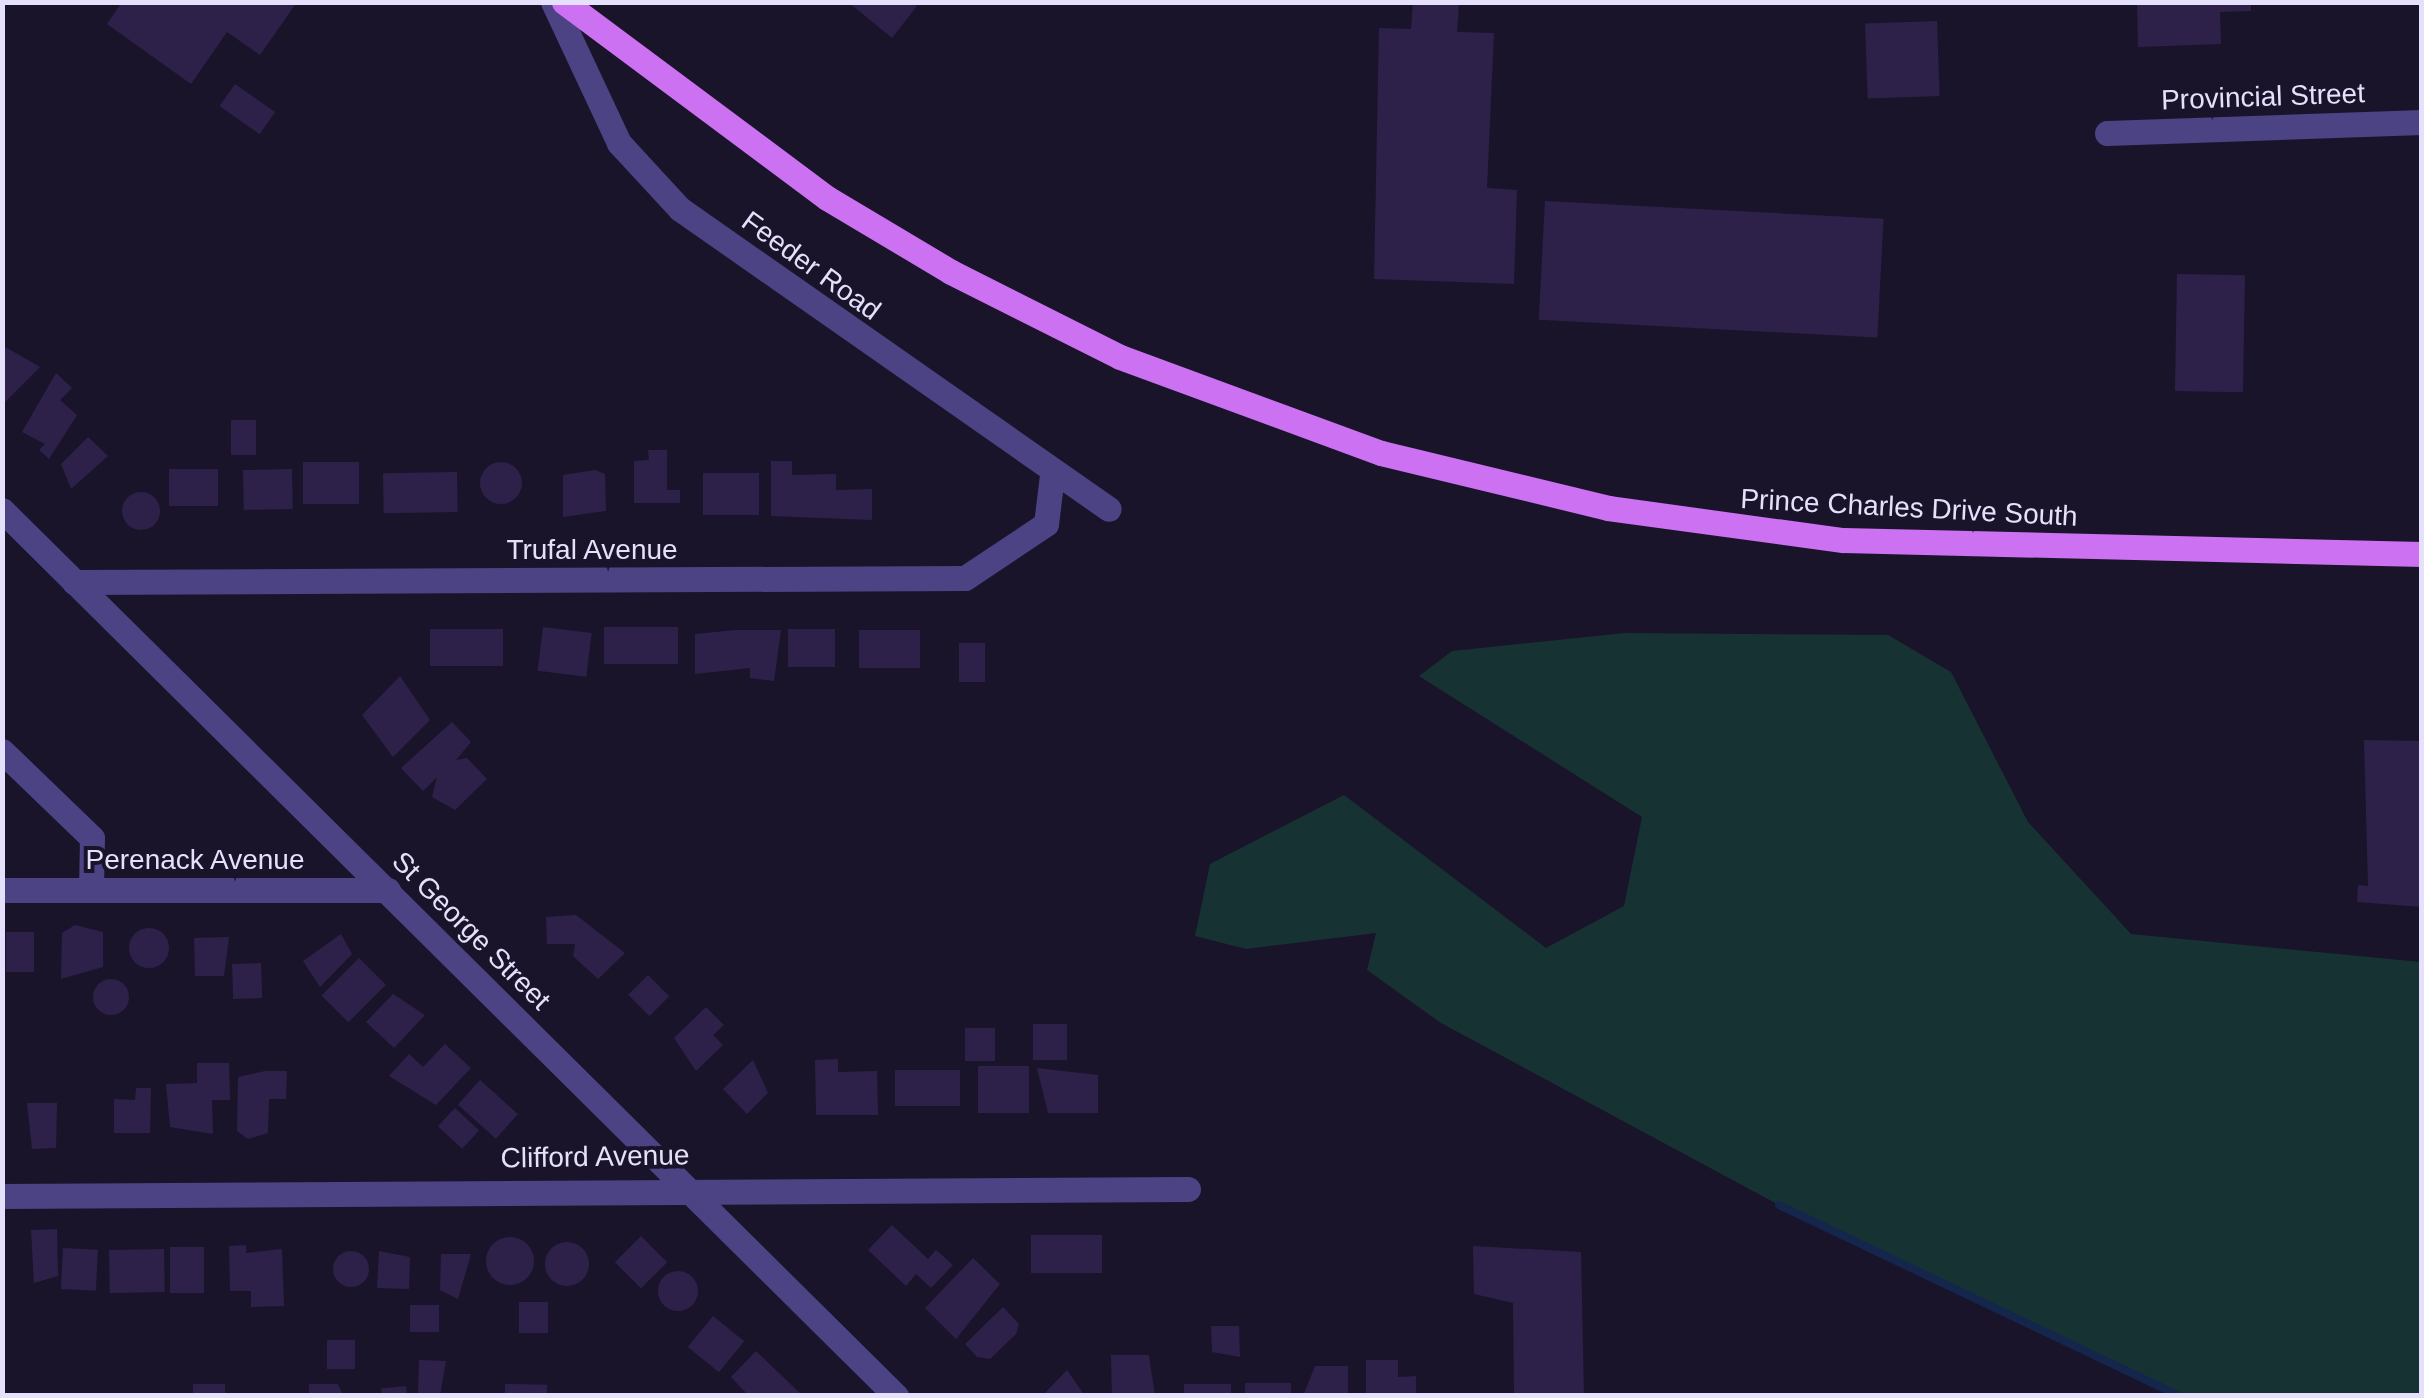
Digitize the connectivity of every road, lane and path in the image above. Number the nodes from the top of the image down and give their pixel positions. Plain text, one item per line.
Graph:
1 (553, 2) edge
2 (564, 2) edge
3 (2422, 122) edge
4 (2108, 132) dead end
5 (1052, 476) junction
6 (1109, 508) dead end
7 (2, 510) edge
8 (2422, 554) edge
9 (74, 582) junction
10 (2, 751) edge
11 (2, 890) edge
12 (92, 890) junction
13 (388, 890) junction
14 (684, 1185) junction
15 (1188, 1189) dead end
16 (2, 1196) edge
17 (896, 1396) edge

1 - 5 street, Feeder Road
2 - 8 main road, Prince Charles Drive South
3 - 4 street, Provincial Street
5 - 6 street, Feeder Road
5 - 9 street, Trufal Avenue
7 - 9 street, St George Street
9 - 13 street, St George Street
10 - 12 street
11 - 12 street, Perenack Avenue
12 - 13 street, Perenack Avenue
13 - 14 street, St George Street
14 - 15 street, Clifford Avenue
14 - 16 street, Clifford Avenue
14 - 17 street, St George Street

